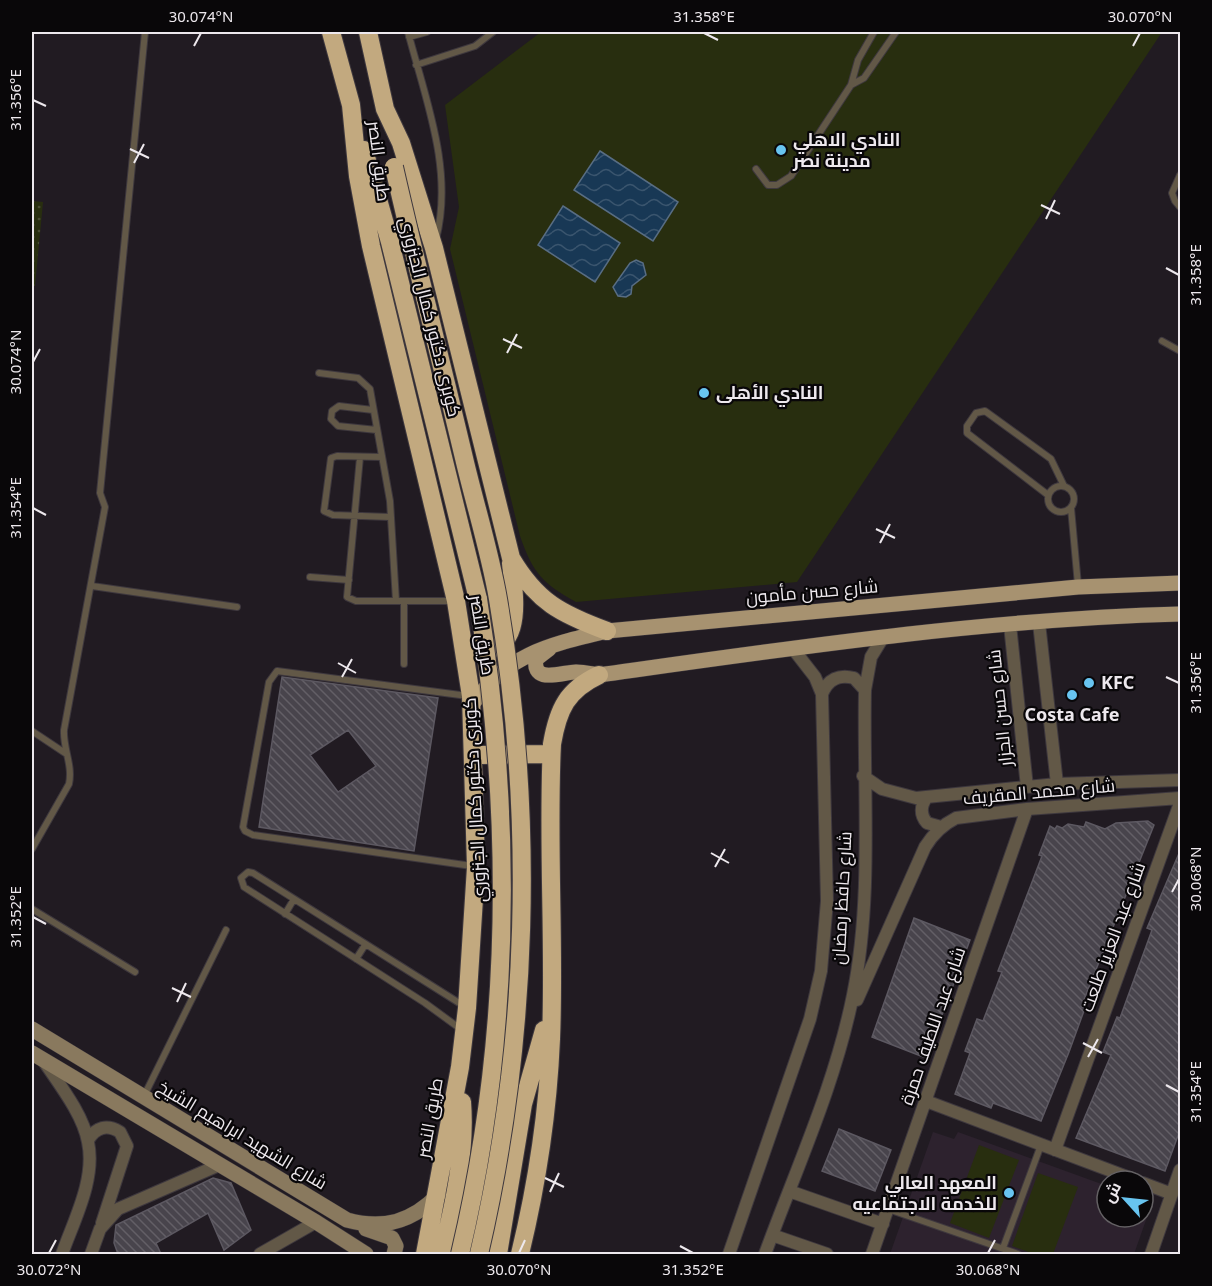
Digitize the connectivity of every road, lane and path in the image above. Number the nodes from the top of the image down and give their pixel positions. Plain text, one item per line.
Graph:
1 (145, 32) edge
2 (331, 32) edge
3 (368, 32) edge
4 (427, 32) edge
5 (493, 32) edge
6 (874, 32) edge
7 (896, 32) edge
8 (409, 34) edge
9 (416, 65) junction
10 (850, 85) junction
11 (351, 105) junction
12 (385, 109) junction
13 (756, 169) dead end
14 (1180, 175) edge
15 (1180, 207) edge
16 (434, 248) junction
17 (1162, 341) dead end
18 (1180, 351) edge
19 (319, 373) dead end
20 (373, 410) junction
21 (377, 430) junction
22 (360, 457) junction
23 (382, 457) junction
24 (1064, 486) junction
25 (1048, 495) junction
26 (1071, 508) junction
27 (355, 516) junction
28 (390, 517) junction
29 (511, 558) junction
30 (310, 577) dead end
31 (349, 580) junction
32 (1180, 583) edge
33 (92, 586) junction
34 (1078, 587) junction
35 (396, 601) junction
36 (404, 601) junction
37 (456, 601) junction
38 (237, 606) dead end
39 (1180, 614) edge
40 (1039, 623) junction
41 (1010, 625) junction
42 (607, 631) junction
43 (882, 639) junction
44 (566, 641) junction
45 (463, 648) junction
46 (795, 650) junction
47 (404, 663) dead end
48 (599, 675) junction
49 (865, 690) junction
50 (822, 694) junction
51 (471, 701) junction
52 (32, 730) edge
53 (65, 753) junction
54 (551, 754) junction
55 (475, 755) junction
56 (863, 776) junction
57 (1180, 780) edge
58 (1057, 784) junction
59 (1027, 787) junction
60 (927, 797) junction
61 (1180, 798) edge
62 (1180, 803) edge
63 (1027, 809) junction
64 (941, 827) junction
65 (32, 849) edge
66 (476, 867) junction
67 (294, 899) junction
68 (32, 909) edge
69 (285, 914) junction
70 (226, 930) dead end
71 (365, 945) junction
72 (356, 959) junction
73 (135, 972) dead end
74 (552, 1007) junction
75 (467, 1008) junction
76 (847, 1023) junction
77 (32, 1029) edge
78 (465, 1032) junction
79 (37, 1056) edge
80 (460, 1067) junction
81 (143, 1097) junction
82 (926, 1101) junction
83 (88, 1140) junction
84 (1041, 1145) junction
85 (1055, 1150) junction
86 (219, 1165) junction
87 (1106, 1169) edge
88 (1180, 1170) edge
89 (1155, 1188) edge
90 (789, 1191) junction
91 (1172, 1194) junction
92 (438, 1195) junction
93 (888, 1209) junction
94 (347, 1220) junction
95 (316, 1222) junction
96 (883, 1224) junction
97 (100, 1229) junction
98 (772, 1235) junction
99 (1003, 1248) junction
100 (365, 1253) edge
101 (62, 1254) edge
102 (91, 1254) edge
103 (260, 1254) edge
104 (394, 1254) edge
105 (425, 1254) edge
106 (442, 1254) edge
107 (460, 1254) edge
108 (479, 1254) edge
109 (498, 1254) edge
110 (520, 1254) edge
111 (729, 1254) edge
112 (765, 1254) edge
113 (827, 1254) edge
114 (872, 1254) edge
115 (1018, 1254) edge
116 (1151, 1254) edge

1 - 33 lane
2 - 11 highway, طريق النصر
3 - 12 highway, طريق النصر
4 - 8 lane
5 - 9 lane
6 - 10 lane
7 - 10 lane
8 - 9 lane
9 - 16 lane
10 - 13 lane
11 - 37 highway, طريق النصر
11 - 107 highway, كوبرى دكتور كمال الجنزوري, bridge
12 - 16 highway, طريق النصر
12 - 108 highway, كوبرى دكتور كمال الجنزوري, bridge
14 - 15 lane
16 - 29 highway, طريق النصر
17 - 18 lane
19 - 20 lane
20 - 21 lane
20 - 21 lane
21 - 23 lane
22 - 23 lane
22 - 27 lane
22 - 27 lane
23 - 28 lane
24 - 25 lane
24 - 25 lane
24 - 26 lane
25 - 26 lane
26 - 34 lane
27 - 28 lane
27 - 31 lane
28 - 35 lane
29 - 42 highway, طريق النصر
29 - 45 highway
30 - 31 lane
31 - 35 lane
32 - 34 main road, شارع حسن مأمون
33 - 38 lane
33 - 53 lane
34 - 42 main road, شارع حسن مأمون
35 - 36 lane
36 - 37 lane
36 - 47 lane
37 - 45 highway, طريق النصر
39 - 40 main road
40 - 41 main road
40 - 58 street
41 - 43 main road
41 - 59 street, شارع حسن الجزار
42 - 44 main road, شارع حسن مأمون
43 - 46 main road
43 - 49 street, شارع حافظ رمضان
44 - 48 main road
44 - 51 main road, شارع حسن مأمون
45 - 51 highway, طريق النصر
46 - 48 main road
46 - 50 street, شارع حافظ رمضان
48 - 54 highway
49 - 50 street
49 - 56 street, شارع حافظ رمضان
50 - 111 street, شارع حافظ رمضان
51 - 55 highway, طريق النصر
51 - 66 lane
52 - 53 lane
53 - 65 lane
54 - 55 highway
54 - 74 highway
55 - 66 highway, طريق النصر
56 - 60 street, شارع محمد المقريف
56 - 76 street, شارع حافظ رمضان
57 - 58 street, شارع محمد المقريف
58 - 59 street, شارع محمد المقريف
59 - 60 street, شارع محمد المقريف
60 - 64 street
61 - 63 street, شارع محمد المقريف
62 - 85 street, شارع عبد العزيز طلعت
63 - 64 street, شارع محمد المقريف
63 - 82 street, شارع عبد اللطيف حمزة
64 - 76 street
66 - 75 highway, طريق النصر
67 - 69 lane
67 - 69 lane
67 - 71 lane
68 - 73 lane
69 - 72 lane
70 - 81 lane
71 - 72 lane
71 - 75 lane
72 - 78 lane
74 - 109 highway
74 - 110 highway
75 - 78 highway, طريق النصر
76 - 90 street, شارع حافظ رمضان
77 - 81 street, شارع الشهيد ابراهيم الشيخ
78 - 80 highway, طريق النصر
79 - 83 street
79 - 86 street, شارع الشهيد ابراهيم الشيخ
80 - 92 highway, طريق النصر
80 - 106 highway
81 - 94 street, شارع الشهيد ابراهيم الشيخ
82 - 84 street
82 - 93 street, شارع عبد اللطيف حمزة
83 - 97 street
83 - 101 street
84 - 85 street
84 - 99 lane
85 - 87 street
86 - 95 street, شارع الشهيد ابراهيم الشيخ
86 - 97 street
88 - 91 street
89 - 91 street
90 - 96 street
90 - 98 street, شارع حافظ رمضان
91 - 116 street
92 - 94 street, شارع الشهيد ابراهيم الشيخ
92 - 105 highway, طريق النصر
93 - 96 street, شارع عبد اللطيف حمزة
93 - 99 lane
94 - 104 street
95 - 100 street, شارع الشهيد ابراهيم الشيخ
95 - 103 street
96 - 114 street, شارع عبد اللطيف حمزة
97 - 102 street
98 - 112 street, شارع حافظ رمضان
98 - 113 street
99 - 115 lane

